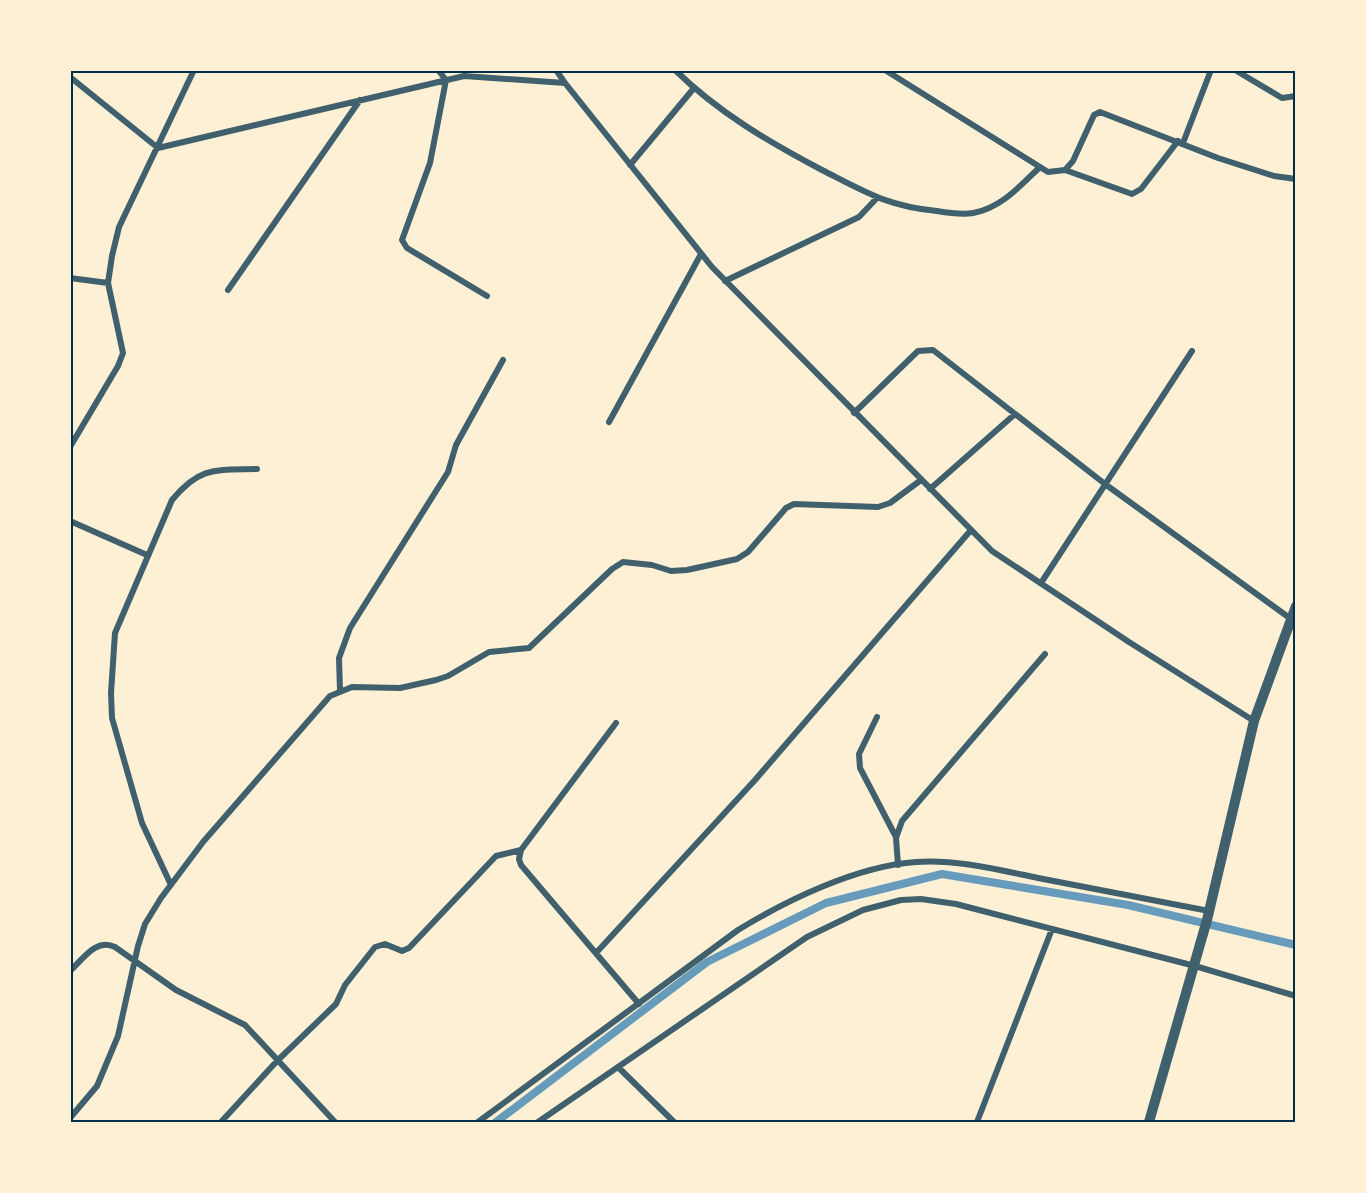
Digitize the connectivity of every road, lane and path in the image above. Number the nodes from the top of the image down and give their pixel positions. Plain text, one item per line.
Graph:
1 (194, 70) edge
2 (438, 70) edge
3 (556, 70) edge
4 (675, 70) edge
5 (885, 70) edge
6 (1211, 70) edge
7 (1235, 70) edge
8 (70, 77) edge
9 (446, 80) junction
10 (565, 83) junction
11 (694, 88) junction
12 (1296, 96) edge
13 (360, 100) junction
14 (1181, 142) junction
15 (158, 148) junction
16 (630, 165) junction
17 (1040, 167) junction
18 (1065, 170) junction
19 (1296, 179) edge
20 (876, 199) junction
21 (701, 254) junction
22 (70, 278) edge
23 (725, 281) junction
24 (108, 283) junction
25 (228, 290) dead end
26 (487, 296) dead end
27 (1191, 351) dead end
28 (503, 360) dead end
29 (854, 413) junction
30 (1015, 414) junction
31 (609, 422) dead end
32 (70, 447) edge
33 (256, 469) dead end
34 (921, 480) junction
35 (1105, 484) junction
36 (930, 489) junction
37 (70, 521) edge
38 (971, 530) junction
39 (147, 555) junction
40 (1041, 583) junction
41 (1296, 606) edge
42 (1291, 619) junction
43 (1045, 654) dead end
44 (340, 691) junction
45 (877, 717) dead end
46 (1254, 721) junction
47 (616, 723) dead end
48 (896, 838) junction
49 (521, 850) junction
50 (898, 866) junction
51 (171, 885) junction
52 (1208, 916) junction
53 (1053, 929) junction
54 (596, 953) junction
55 (135, 961) junction
56 (1197, 961) junction
57 (70, 971) edge
58 (1296, 996) edge
59 (639, 1004) junction
60 (277, 1061) junction
61 (618, 1067) junction
62 (70, 1118) edge
63 (221, 1122) edge
64 (335, 1122) edge
65 (478, 1122) edge
66 (538, 1122) edge
67 (674, 1122) edge
68 (978, 1122) edge
69 (1149, 1122) edge

1 - 15 street
2 - 9 street
3 - 10 street
4 - 11 street
5 - 17 street
6 - 14 street
7 - 12 street
8 - 15 street
9 - 10 street
9 - 13 street
9 - 26 street
10 - 16 street
11 - 16 street
11 - 20 street
13 - 15 street
13 - 25 street
14 - 18 street
14 - 18 street
14 - 19 street
15 - 24 street
16 - 21 street
17 - 18 street
17 - 20 street
20 - 23 street
21 - 23 street
21 - 31 street
22 - 24 street
23 - 29 street
24 - 32 street
27 - 35 street
28 - 44 street
29 - 30 street
29 - 34 street
30 - 35 street
30 - 36 street
33 - 39 street
34 - 36 street
34 - 44 street
35 - 40 street
35 - 42 street
36 - 38 street
37 - 39 street
38 - 40 street
38 - 54 street
39 - 51 street
40 - 46 street
41 - 42 street
42 - 46 street
43 - 48 street
44 - 51 street
45 - 48 street
46 - 52 street
47 - 49 street
48 - 50 street
49 - 54 street
49 - 60 street
50 - 52 street
50 - 59 street
51 - 55 street
52 - 56 street
53 - 56 street
53 - 61 street
53 - 68 street
54 - 59 street
55 - 57 street
55 - 60 street
55 - 62 street
56 - 58 street
56 - 69 street
59 - 65 street
60 - 63 street
60 - 64 street
61 - 66 street
61 - 67 street

